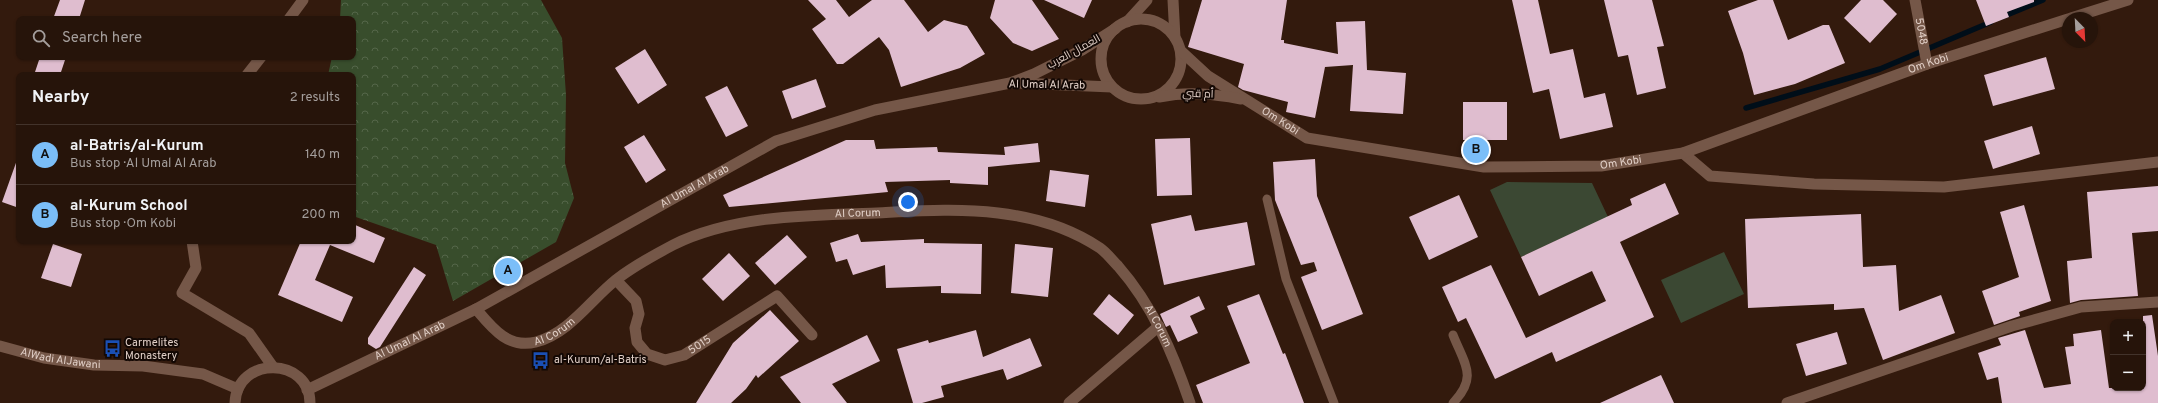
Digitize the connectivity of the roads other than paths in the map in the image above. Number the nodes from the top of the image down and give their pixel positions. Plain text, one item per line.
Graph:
1 (303, 0) edge
2 (1147, 0) edge
3 (1173, 0) edge
4 (1915, 0) edge
5 (2128, 0) edge
6 (2090, 12) edge
7 (291, 16) edge
8 (2062, 21) edge
9 (1127, 22) junction
10 (1115, 29) junction
11 (1176, 38) junction
12 (1181, 51) junction
13 (259, 60) edge
14 (1927, 64) junction
15 (249, 72) edge
16 (1010, 83) junction
17 (1112, 87) junction
18 (1149, 99) junction
19 (1248, 100) junction
20 (1683, 153) junction
21 (2158, 162) edge
22 (1268, 199) dead end
23 (192, 244) edge
24 (616, 280) junction
25 (2158, 302) edge
26 (476, 309) junction
27 (1159, 326) junction
28 (812, 335) dead end
29 (1454, 335) dead end
30 (0, 346) edge
31 (273, 367) junction
32 (238, 389) junction
33 (307, 390) junction
34 (235, 403) edge
35 (310, 403) edge
36 (1070, 403) edge
37 (1190, 403) edge
38 (1334, 403) edge
39 (1453, 403) edge
40 (1787, 403) edge

1 - 7 street
2 - 9 street
3 - 11 street
4 - 14 street, 5048
5 - 6 street
8 - 14 street, Om Kobi
9 - 10 street
9 - 11 street
10 - 16 street, العمال العرب
10 - 17 street
11 - 12 street
12 - 18 street
12 - 19 street, Om Kobi
13 - 15 street
14 - 20 street, Om Kobi
16 - 17 street, Al Umal Al Arab
16 - 26 street, Al Umal Al Arab
17 - 18 street
18 - 19 street, أم قبي
19 - 20 street, Om Kobi
20 - 21 street
22 - 38 lane
23 - 31 street
24 - 26 street, Al Corum
24 - 27 street, Al Corum
24 - 28 street, 5015
25 - 40 street
26 - 33 street, Al Umal Al Arab
27 - 36 street
27 - 37 street, Al Corum
29 - 39 lane
30 - 32 street, AlWadi AlJawani
31 - 32 street
31 - 33 street
32 - 34 street
33 - 35 street

